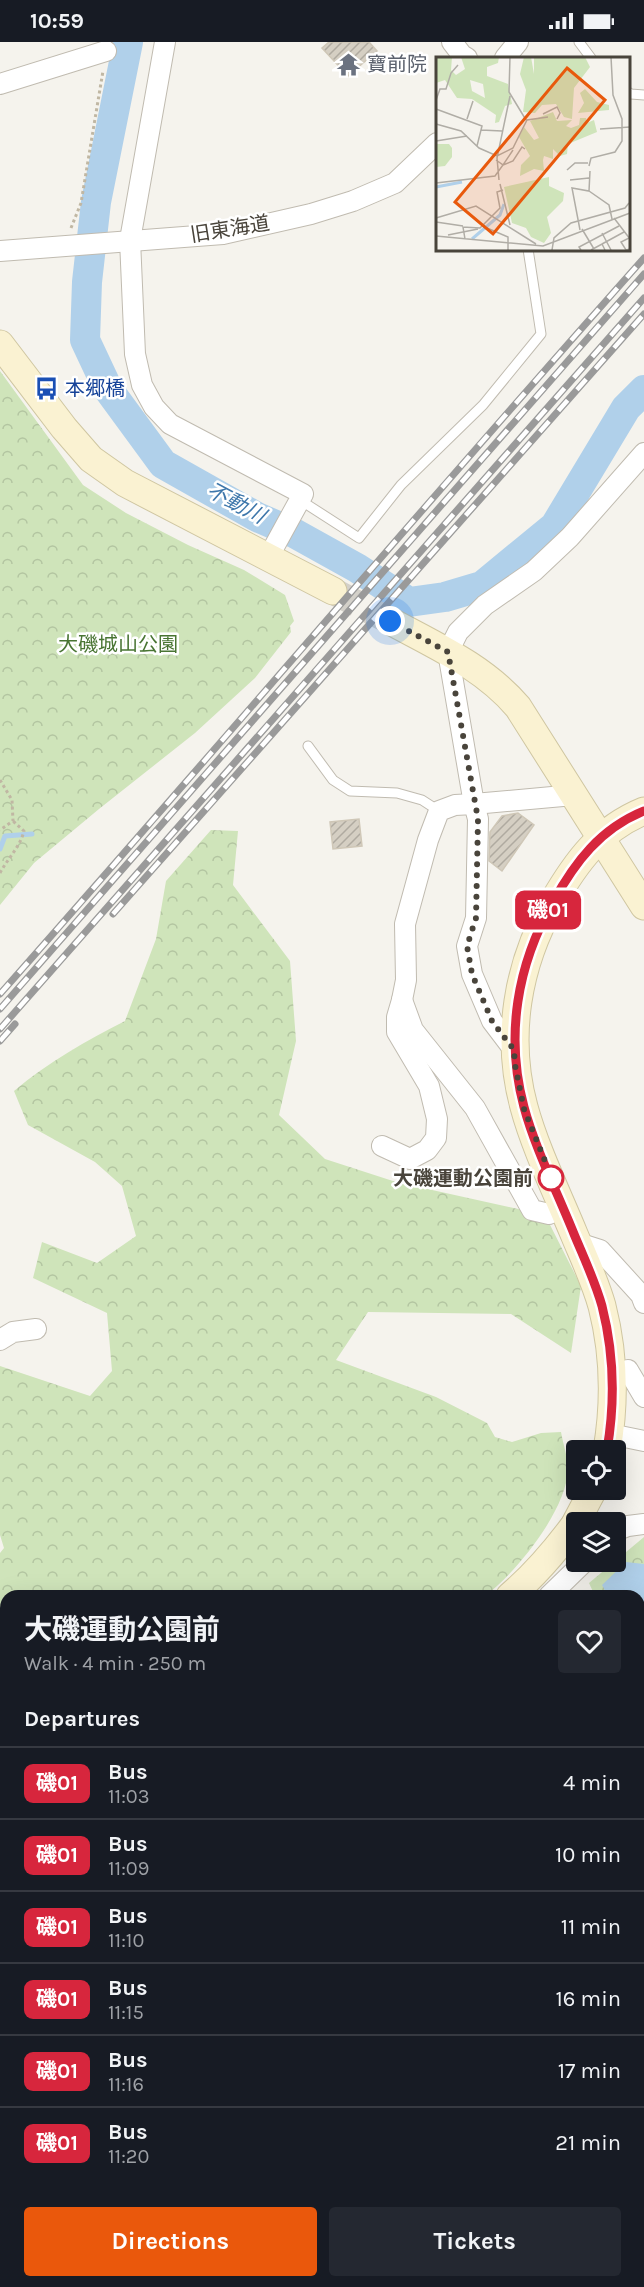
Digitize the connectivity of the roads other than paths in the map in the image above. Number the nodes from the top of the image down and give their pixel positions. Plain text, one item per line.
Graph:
1 (165, 42) edge
2 (452, 42) edge
3 (518, 42) edge
4 (579, 42) edge
5 (106, 51) road end
6 (466, 57) edge
7 (506, 57) edge
8 (590, 57) edge
9 (0, 84) edge
10 (629, 92) edge
11 (644, 95) edge
12 (435, 148) edge
13 (124, 241) junction
14 (0, 250) edge
15 (528, 250) edge
16 (0, 344) edge
17 (644, 453) edge
18 (300, 500) junction
19 (272, 552) junction
20 (333, 591) tunnel mouth
21 (390, 621) tunnel mouth
22 (448, 652) junction
23 (308, 746) dead end
24 (574, 795) junction
25 (474, 804) junction
26 (439, 811) junction
27 (644, 811) edge
28 (601, 836) junction
29 (644, 906) edge
30 (402, 1000) junction
31 (514, 1050) junction
32 (382, 1146) dead end
33 (563, 1207) junction
34 (578, 1243) junction
35 (644, 1303) edge
36 (36, 1329) dead end
37 (0, 1340) edge
38 (628, 1370) dead end
39 (644, 1398) edge
40 (609, 1440) edge
41 (644, 1441) edge
42 (626, 1442) edge
43 (644, 1524) edge
44 (626, 1527) edge
45 (566, 1537) edge
46 (574, 1572) edge
47 (517, 1590) edge
48 (555, 1590) edge

1 - 13 street
2 - 6 street
3 - 7 street
4 - 8 lane
5 - 9 street
10 - 11 lane
12 - 13 street, 旧東海道
13 - 14 street, 旧東海道
13 - 18 street
15 - 18 lane
16 - 19 street
17 - 22 street
18 - 19 street
19 - 20 street
21 - 22 street
22 - 24 street
22 - 25 street
23 - 26 lane
24 - 25 street
24 - 28 street
25 - 26 street
25 - 31 street
26 - 30 street
27 - 28 street
28 - 29 street
28 - 31 street
30 - 32 street
30 - 33 street
31 - 33 street
33 - 34 street
34 - 35 street
34 - 40 street
36 - 37 street
38 - 39 street
41 - 42 street
43 - 44 street
45 - 47 street
46 - 48 street

